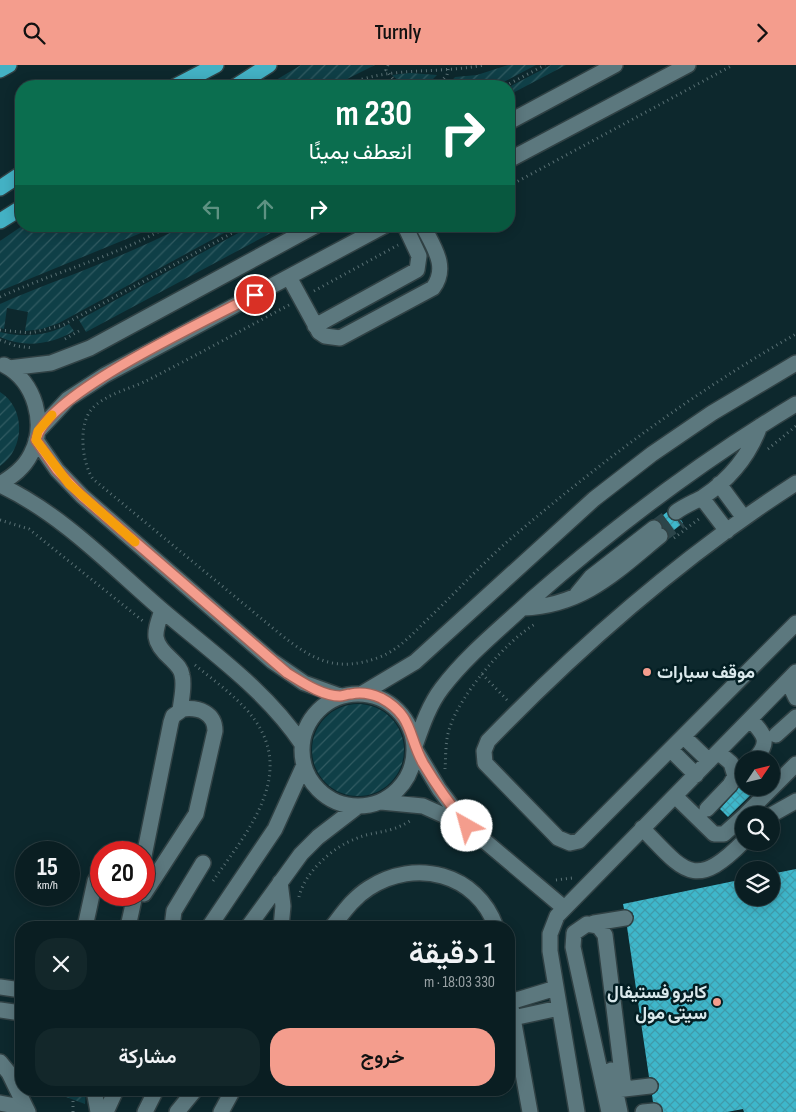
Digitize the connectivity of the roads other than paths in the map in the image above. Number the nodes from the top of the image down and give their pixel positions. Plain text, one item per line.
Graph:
1 (9, 65) edge
2 (216, 65) edge
3 (270, 65) edge
4 (615, 65) edge
5 (688, 65) edge
6 (0, 70) edge
7 (187, 80) edge
8 (246, 80) edge
9 (515, 119) edge
10 (515, 158) edge
11 (15, 178) edge
12 (0, 188) edge
13 (15, 211) edge
14 (0, 221) edge
15 (304, 232) edge
16 (373, 232) edge
17 (408, 232) edge
18 (426, 232) edge
19 (289, 277) junction
20 (315, 325) junction
21 (796, 363) edge
22 (4, 365) edge
23 (796, 404) edge
24 (760, 426) junction
25 (37, 435) junction
26 (796, 483) edge
27 (0, 484) edge
28 (719, 484) junction
29 (702, 498) junction
30 (678, 516) tunnel mouth
31 (744, 518) junction
32 (728, 531) junction
33 (657, 532) tunnel mouth
34 (522, 609) junction
35 (162, 610) junction
36 (796, 623) edge
37 (792, 677) edge
38 (362, 693) junction
39 (340, 696) junction
40 (796, 699) edge
41 (180, 711) junction
42 (796, 717) edge
43 (750, 719) junction
44 (776, 735) dead end
45 (684, 737) junction
46 (302, 744) junction
47 (415, 747) junction
48 (671, 750) junction
49 (762, 751) edge
50 (714, 756) junction
51 (796, 764) edge
52 (304, 765) junction
53 (696, 775) junction
54 (675, 796) junction
55 (796, 801) edge
56 (380, 802) junction
57 (753, 806) edge
58 (357, 807) junction
59 (707, 809) dead end
60 (780, 810) edge
61 (735, 824) edge
62 (467, 826) junction
63 (642, 828) junction
64 (147, 841) edge
65 (735, 849) edge
66 (203, 863) dead end
67 (155, 876) edge
68 (280, 882) junction
69 (90, 904) edge
70 (132, 906) edge
71 (135, 906) edge
72 (563, 907) junction
73 (131, 912) junction
74 (625, 918) dead end
75 (86, 921) edge
76 (129, 921) edge
77 (173, 921) edge
78 (213, 921) edge
79 (252, 921) edge
80 (282, 921) edge
81 (337, 921) edge
82 (493, 921) edge
83 (594, 923) dead end
84 (580, 940) dead end
85 (0, 987) edge
86 (15, 989) edge
87 (556, 989) junction
88 (515, 998) edge
89 (559, 1007) junction
90 (0, 1009) edge
91 (15, 1012) edge
92 (515, 1018) edge
93 (515, 1029) edge
94 (0, 1062) edge
95 (619, 1086) junction
96 (650, 1086) dead end
97 (15, 1087) edge
98 (20, 1096) edge
99 (95, 1096) edge
100 (113, 1096) edge
101 (153, 1096) edge
102 (189, 1096) edge
103 (230, 1096) edge
104 (0, 1103) edge
105 (627, 1109) edge
106 (27, 1110) edge
107 (654, 1111) edge
108 (98, 1112) edge
109 (106, 1112) edge
110 (145, 1112) edge
111 (177, 1112) edge
112 (221, 1112) edge
113 (530, 1112) edge
114 (577, 1112) edge
115 (609, 1112) edge
116 (644, 1112) edge

1 - 6 highway
2 - 7 highway
3 - 8 highway
4 - 9 street
5 - 10 street
11 - 12 highway
13 - 14 highway
15 - 22 street
16 - 19 street
17 - 20 street
18 - 20 street
19 - 20 street
19 - 25 street
21 - 38 street
22 - 25 street
23 - 24 street
24 - 28 street
24 - 34 street
25 - 27 street
25 - 39 street
26 - 31 street
27 - 35 street
28 - 29 street
28 - 31 street
29 - 30 street
29 - 32 street
31 - 32 street
32 - 48 street
33 - 34 street
34 - 47 street
35 - 41 street
35 - 46 street
36 - 45 street
37 - 40 street
37 - 43 street
38 - 39 street
38 - 47 street
39 - 46 street
41 - 64 street
41 - 67 street
42 - 44 street
43 - 49 street
43 - 50 street
45 - 48 street
45 - 50 street
46 - 52 street
47 - 56 street
47 - 62 street
48 - 53 street
50 - 53 street
50 - 59 street
51 - 57 street
52 - 58 street
52 - 78 street
53 - 54 street
54 - 61 street
54 - 63 street
55 - 60 street
56 - 58 street
56 - 62 street
58 - 68 street
62 - 72 street
63 - 65 street
63 - 72 street
66 - 77 street
68 - 79 street
68 - 80 street
69 - 75 street
70 - 73 street
71 - 73 street
72 - 87 street
73 - 76 street
74 - 83 street
81 - 82 street
84 - 95 street
85 - 86 street
87 - 88 street
87 - 89 street
89 - 92 street
89 - 114 street
90 - 91 street
93 - 113 street
94 - 97 street
95 - 96 street
95 - 105 street
95 - 115 street
98 - 106 street
99 - 108 street
100 - 109 street
101 - 110 street
102 - 111 street
103 - 112 street
104 - 106 street
107 - 116 street

